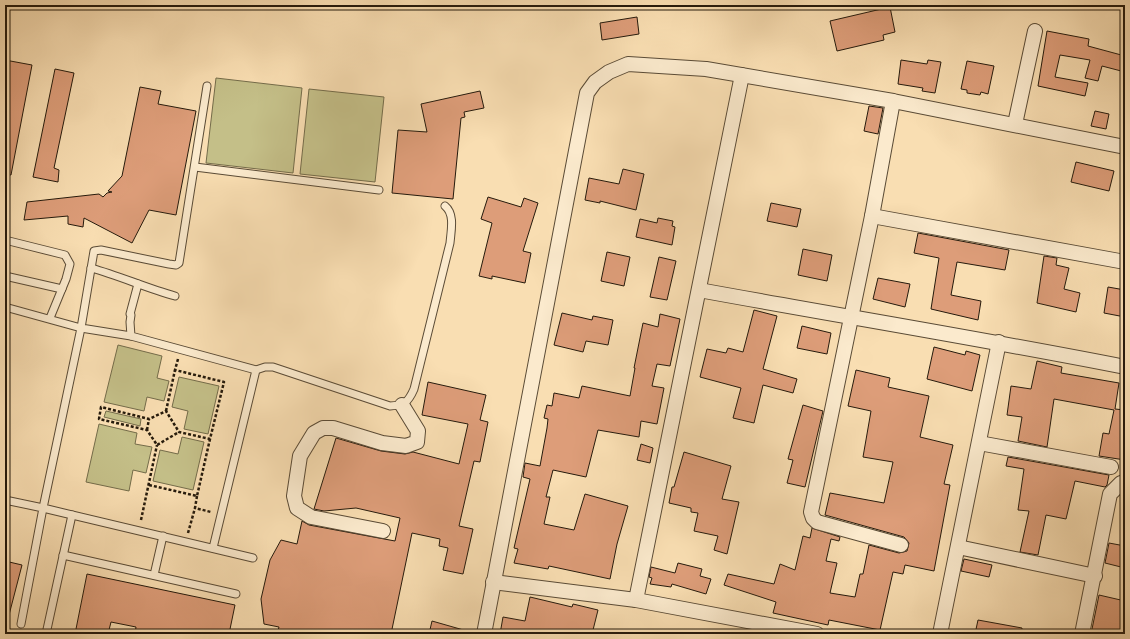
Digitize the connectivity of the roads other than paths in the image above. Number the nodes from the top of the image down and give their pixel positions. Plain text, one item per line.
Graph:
1 (1035, 31) dead end
2 (742, 75) junction
3 (207, 86) dead end
4 (893, 101) junction
5 (1015, 124) junction
6 (1125, 147) edge
7 (195, 167) junction
8 (379, 190) dead end
9 (445, 206) dead end
10 (872, 216) junction
11 (5, 240) edge
12 (1125, 262) edge
13 (91, 268) junction
14 (5, 276) edge
15 (138, 284) junction
16 (62, 289) junction
17 (699, 290) junction
18 (175, 296) dead end
19 (5, 308) edge
20 (50, 318) junction
21 (849, 318) junction
22 (81, 328) junction
23 (131, 336) junction
24 (999, 342) junction
25 (1125, 367) edge
26 (256, 370) junction
27 (402, 405) junction
28 (979, 443) junction
29 (1111, 467) dead end
30 (1125, 482) edge
31 (5, 500) edge
32 (44, 508) junction
33 (72, 515) junction
34 (383, 531) dead end
35 (162, 536) junction
36 (902, 545) dead end
37 (958, 547) junction
38 (213, 548) junction
39 (63, 555) junction
40 (253, 558) dead end
41 (154, 575) junction
42 (1095, 576) junction
43 (493, 582) junction
44 (236, 594) dead end
45 (636, 600) junction
46 (21, 624) dead end
47 (46, 634) edge
48 (484, 634) edge
49 (817, 634) edge
50 (940, 634) edge
51 (1082, 634) edge

1 - 5 street
2 - 4 street
2 - 17 street
2 - 43 street
3 - 7 lane
4 - 5 street
4 - 10 street
5 - 6 street
7 - 8 lane
7 - 13 lane
9 - 27 lane
10 - 12 street
10 - 21 street
11 - 16 lane
13 - 15 lane
13 - 22 lane
14 - 16 lane
15 - 18 lane
15 - 23 lane
16 - 20 lane
17 - 21 street
17 - 45 street
19 - 20 lane
20 - 22 lane
21 - 24 street
21 - 36 street
22 - 23 lane
22 - 32 lane
23 - 26 lane
24 - 25 street
24 - 28 street
26 - 27 lane
26 - 38 lane
27 - 34 street
28 - 29 street
28 - 37 street
30 - 42 street
31 - 32 lane
32 - 33 lane
32 - 46 lane
33 - 35 lane
33 - 39 lane
35 - 38 lane
35 - 41 lane
37 - 42 street
37 - 50 street
38 - 40 lane
39 - 41 lane
39 - 47 lane
41 - 44 lane
42 - 51 street
43 - 45 street
43 - 48 street
45 - 49 street

